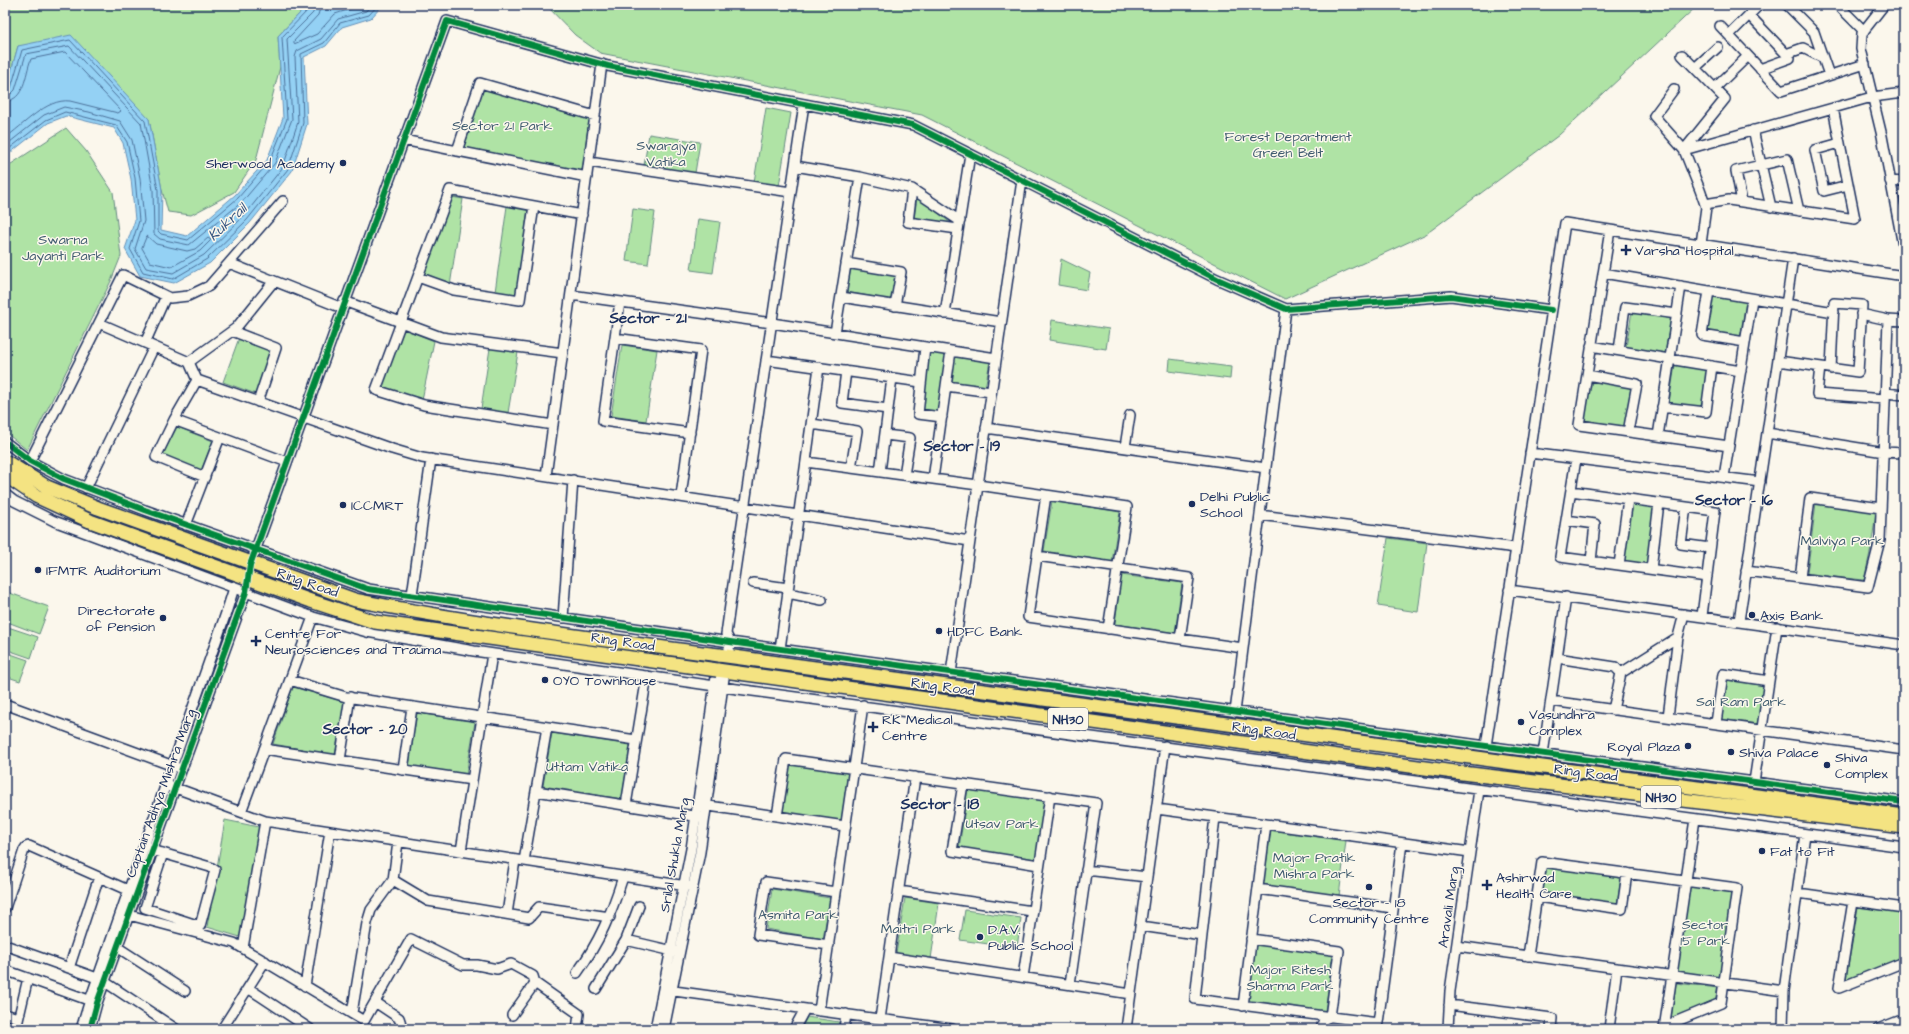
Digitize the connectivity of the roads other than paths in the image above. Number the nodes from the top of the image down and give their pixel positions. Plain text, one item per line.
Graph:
1 (1759, 5) edge
2 (1787, 5) edge
3 (1838, 5) edge
4 (1884, 5) edge
5 (1749, 15) junction
6 (1720, 26) dead end
7 (1864, 30) junction
8 (1729, 35) junction
9 (1718, 47) dead end
10 (1786, 54) junction
11 (1682, 55) dead end
12 (1748, 56) junction
13 (1823, 58) junction
14 (602, 64) junction
15 (1865, 64) junction
16 (1695, 68) junction
17 (1760, 69) junction
18 (1829, 76) junction
19 (1715, 88) junction
20 (1674, 89) dead end
21 (1904, 93) edge
22 (1872, 97) junction
23 (804, 104) junction
24 (1834, 108) junction
25 (595, 116) junction
26 (1753, 130) junction
27 (403, 140) junction
28 (1840, 143) junction
29 (1684, 150) junction
30 (457, 151) junction
31 (970, 154) junction
32 (589, 162) junction
33 (1761, 165) junction
34 (795, 166) junction
35 (587, 177) junction
36 (860, 177) junction
37 (1022, 180) junction
38 (1890, 181) junction
39 (1904, 182) edge
40 (1848, 185) junction
41 (912, 189) junction
42 (791, 192) junction
43 (283, 201) dead end
44 (1742, 202) junction
45 (1705, 204) junction
46 (534, 206) junction
47 (1771, 207) junction
48 (1800, 211) junction
49 (582, 215) junction
50 (959, 225) junction
51 (1610, 230) junction
52 (1702, 244) junction
53 (1904, 252) edge
54 (1793, 258) junction
55 (846, 263) junction
56 (228, 264) junction
57 (1603, 273) junction
58 (1904, 276) edge
59 (418, 277) junction
60 (274, 281) junction
61 (1681, 286) junction
62 (1709, 291) junction
63 (571, 295) junction
64 (166, 296) junction
65 (841, 297) junction
66 (1752, 299) junction
67 (620, 302) junction
68 (343, 304) junction
69 (1786, 304) junction
70 (895, 306) junction
71 (1286, 309) junction
72 (1552, 310) junction
73 (1834, 312) junction
74 (945, 314) junction
75 (1677, 314) junction
76 (1861, 314) junction
77 (1888, 320) junction
78 (1904, 321) edge
79 (99, 322) junction
80 (401, 322) junction
81 (1001, 322) junction
82 (772, 323) junction
83 (232, 331) junction
84 (835, 333) junction
85 (615, 338) junction
86 (1745, 342) junction
87 (145, 343) junction
88 (1592, 346) junction
89 (154, 347) junction
90 (925, 347) junction
91 (1619, 350) junction
92 (951, 351) junction
93 (563, 353) junction
94 (996, 358) junction
95 (1670, 359) junction
96 (766, 360) junction
97 (1778, 361) junction
98 (189, 362) junction
99 (1712, 366) junction
100 (819, 367) junction
101 (1820, 367) junction
102 (1831, 369) junction
103 (1741, 370) junction
104 (846, 371) junction
105 (1587, 375) junction
106 (892, 378) junction
107 (197, 380) junction
108 (921, 382) junction
109 (946, 386) junction
110 (991, 392) junction
111 (1904, 395) edge
112 (1886, 396) junction
113 (258, 402) junction
114 (1662, 407) junction
115 (888, 409) junction
116 (1130, 415) dead end
117 (942, 417) junction
118 (303, 418) junction
119 (174, 420) junction
120 (812, 424) junction
121 (553, 425) junction
122 (986, 428) junction
123 (1628, 432) junction
124 (690, 433) junction
125 (1767, 433) junction
126 (885, 435) junction
127 (1658, 436) junction
128 (220, 437) junction
129 (5, 442) edge
130 (1729, 446) junction
131 (1125, 448) junction
132 (1884, 452) junction
133 (1530, 453) junction
134 (1904, 453) edge
135 (431, 459) junction
136 (1576, 459) junction
137 (5, 461) edge
138 (30, 461) junction
139 (287, 462) junction
140 (806, 462) junction
141 (851, 468) junction
142 (1266, 468) junction
143 (880, 472) junction
144 (5, 475) edge
145 (904, 475) junction
146 (546, 476) junction
147 (205, 477) junction
148 (1724, 477) junction
149 (933, 479) junction
150 (573, 480) junction
151 (1760, 482) junction
152 (978, 484) junction
153 (86, 488) junction
154 (1571, 491) junction
155 (5, 494) edge
156 (1046, 495) junction
157 (681, 496) junction
158 (1628, 499) junction
159 (1659, 503) junction
160 (744, 506) junction
161 (1686, 507) junction
162 (1881, 508) junction
163 (799, 514) junction
164 (1260, 515) junction
165 (1566, 520) junction
166 (186, 525) junction
167 (970, 540) junction
168 (1516, 548) junction
169 (1710, 548) junction
170 (256, 550) junction
171 (1037, 556) junction
172 (1591, 561) junction
173 (250, 565) junction
174 (1618, 565) junction
175 (1118, 568) junction
176 (1651, 569) junction
177 (1746, 571) junction
178 (1707, 577) junction
179 (1800, 578) junction
180 (753, 583) dead end
181 (234, 588) junction
182 (1510, 590) junction
183 (788, 591) junction
184 (246, 592) junction
185 (412, 595) junction
186 (1566, 598) junction
187 (822, 600) dead end
188 (1684, 614) junction
189 (1702, 616) junction
190 (313, 617) junction
191 (563, 618) junction
192 (1739, 621) junction
193 (1777, 627) junction
194 (1108, 628) junction
195 (1678, 637) junction
196 (725, 639) junction
197 (1180, 639) junction
198 (1904, 645) edge
199 (1243, 648) junction
200 (780, 649) junction
201 (492, 654) junction
202 (723, 656) junction
203 (1557, 658) junction
204 (721, 671) junction
205 (951, 673) junction
206 (1621, 673) junction
207 (647, 676) junction
208 (290, 680) junction
209 (1769, 681) junction
210 (719, 686) junction
211 (350, 698) junction
212 (1551, 701) junction
213 (5, 704) edge
214 (863, 705) junction
215 (412, 707) junction
216 (1613, 710) junction
217 (1234, 712) junction
218 (482, 717) junction
219 (1668, 717) junction
220 (1716, 723) junction
221 (547, 727) junction
222 (1762, 730) junction
223 (636, 740) junction
224 (1165, 746) junction
225 (1486, 746) junction
226 (264, 749) junction
227 (1904, 750) edge
228 (1543, 754) junction
229 (340, 760) junction
230 (172, 766) junction
231 (854, 768) junction
232 (181, 769) junction
233 (403, 770) junction
234 (915, 777) junction
235 (472, 780) junction
236 (1754, 782) junction
237 (165, 784) junction
238 (963, 784) junction
239 (175, 787) junction
240 (1479, 790) junction
241 (536, 791) junction
242 (1050, 796) junction
243 (1904, 802) edge
244 (626, 805) junction
245 (702, 805) junction
246 (1157, 809) junction
247 (241, 812) junction
248 (777, 816) junction
249 (1904, 816) edge
250 (700, 817) junction
251 (1215, 817) junction
252 (1695, 819) junction
253 (265, 821) junction
254 (1266, 824) junction
255 (845, 826) junction
256 (1904, 827) edge
257 (330, 831) junction
258 (1805, 834) junction
259 (398, 842) junction
260 (1402, 843) junction
261 (1904, 847) edge
262 (152, 850) junction
263 (461, 851) junction
264 (1470, 852) junction
265 (163, 853) junction
266 (520, 860) junction
267 (1039, 865) junction
268 (1086, 870) junction
269 (1627, 873) junction
270 (99, 877) junction
271 (623, 877) junction
272 (1147, 877) junction
273 (393, 880) junction
274 (1687, 881) junction
275 (688, 887) junction
276 (1258, 889) junction
277 (128, 890) junction
278 (899, 891) junction
279 (836, 892) junction
280 (1798, 893) junction
281 (1537, 897) junction
282 (1852, 901) junction
283 (640, 906) dead end
284 (5, 908) edge
285 (1393, 908) junction
286 (1904, 908) edge
287 (1032, 911) junction
288 (507, 914) junction
289 (129, 915) junction
290 (610, 917) junction
291 (1141, 926) junction
292 (1202, 935) junction
293 (1251, 939) junction
294 (626, 940) junction
295 (5, 945) edge
296 (828, 945) junction
297 (1456, 946) junction
298 (118, 947) junction
299 (244, 948) junction
300 (675, 952) junction
301 (1528, 956) junction
302 (889, 957) junction
303 (265, 961) junction
304 (1904, 962) edge
305 (69, 968) junction
306 (1617, 968) junction
307 (5, 970) edge
308 (578, 973) dead end
309 (1672, 976) junction
310 (1023, 977) junction
311 (28, 978) junction
312 (101, 980) junction
313 (535, 983) junction
314 (1724, 983) junction
315 (1070, 984) junction
316 (305, 986) junction
317 (248, 988) junction
318 (596, 989) dead end
319 (668, 990) junction
320 (185, 991) dead end
321 (1784, 991) junction
322 (1131, 994) junction
323 (94, 1001) junction
324 (375, 1002) junction
325 (1449, 1005) junction
326 (1243, 1006) junction
327 (805, 1009) junction
328 (819, 1011) junction
329 (352, 1013) junction
330 (5, 1014) edge
331 (846, 1014) junction
332 (512, 1015) dead end
333 (1330, 1017) junction
334 (18, 1018) junction
335 (880, 1019) junction
336 (1904, 1019) edge
337 (899, 1025) edge
338 (941, 1028) edge
339 (1665, 1028) edge
340 (16, 1029) edge
341 (89, 1029) edge
342 (176, 1029) edge
343 (222, 1029) edge
344 (310, 1029) edge
345 (400, 1029) edge
346 (577, 1029) edge
347 (655, 1029) edge
348 (664, 1029) edge
349 (794, 1029) edge
350 (844, 1029) edge
351 (952, 1029) edge
352 (1126, 1029) edge
353 (1321, 1029) edge
354 (1448, 1029) edge
355 (1551, 1029) edge
356 (1609, 1029) edge
357 (1783, 1029) edge
358 (1878, 1029) edge

1 - 5 street
2 - 13 street
3 - 7 street
4 - 7 street
5 - 8 street
5 - 10 street
6 - 8 street
7 - 15 street
8 - 12 street
9 - 16 street
10 - 13 street
10 - 17 street
11 - 16 street
12 - 17 street
12 - 19 street
13 - 18 street
14 - 23 street
14 - 25 street
14 - 27 street
15 - 18 street
15 - 22 street
16 - 19 street
17 - 18 street
19 - 29 street
20 - 29 street
21 - 22 street
22 - 24 street
22 - 38 street
23 - 31 street
23 - 34 street
24 - 26 street
24 - 28 street
25 - 30 street
25 - 32 street
26 - 29 street
26 - 33 street
27 - 30 street
27 - 68 street
28 - 40 street
28 - 40 street
29 - 45 street
30 - 35 street
31 - 37 street
31 - 50 street
32 - 35 street
32 - 42 street
33 - 44 street
33 - 47 street
33 - 48 street
34 - 36 street
34 - 42 street
35 - 49 street
36 - 41 street
36 - 55 street
37 - 71 street
37 - 81 street
38 - 39 street
38 - 53 street
40 - 48 street
41 - 50 street
41 - 50 street
42 - 82 street
43 - 56 street
44 - 45 street
44 - 47 street
45 - 52 street
46 - 49 street
46 - 59 street
46 - 59 street
47 - 48 street
49 - 63 street
50 - 74 street
51 - 52 street
51 - 57 street
51 - 72 street
52 - 54 street
54 - 58 street
54 - 69 street
55 - 65 street
55 - 70 street
56 - 60 street
56 - 64 street
57 - 61 street
57 - 88 street
59 - 80 street
60 - 68 street
60 - 83 street
61 - 62 street
61 - 75 street
62 - 66 street
62 - 86 street
63 - 67 street
63 - 93 street
64 - 79 street
64 - 87 street
65 - 70 street
65 - 84 street
66 - 69 street
66 - 86 street
67 - 82 street
67 - 85 street
68 - 80 street
68 - 118 street
69 - 73 street
69 - 97 street
70 - 74 street
71 - 72 street
71 - 142 street
72 - 133 street
73 - 76 street
73 - 102 street
74 - 81 street
75 - 91 street
75 - 95 street
76 - 77 street
76 - 102 street
77 - 78 street
77 - 112 street
79 - 87 street
79 - 138 street
80 - 93 street
80 - 121 street
81 - 94 street
82 - 84 street
82 - 96 street
83 - 98 street
83 - 113 street
84 - 90 street
85 - 124 street
85 - 124 street
86 - 103 street
87 - 89 street
88 - 91 street
88 - 105 street
89 - 98 street
89 - 153 street
90 - 92 street
90 - 108 street
91 - 95 street
92 - 94 street
92 - 109 street
93 - 121 street
94 - 110 street
95 - 99 street
95 - 114 street
96 - 100 street
96 - 160 street
97 - 101 street
97 - 125 street
98 - 107 street
99 - 103 street
99 - 114 street
100 - 104 street
100 - 120 street
101 - 102 street
101 - 112 street
103 - 130 street
104 - 106 street
104 - 115 street
105 - 123 street
105 - 123 street
106 - 108 street
106 - 115 street
107 - 113 street
107 - 119 street
108 - 117 street
109 - 110 street
109 - 117 street
110 - 122 street
111 - 112 street
112 - 132 street
113 - 118 street
114 - 127 street
115 - 126 street
116 - 131 street
117 - 149 street
118 - 135 street
118 - 139 street
119 - 128 street
119 - 147 street
120 - 140 street
120 - 141 street
121 - 146 street
122 - 131 street
122 - 152 street
123 - 127 street
124 - 157 street
125 - 132 street
125 - 151 street
126 - 143 street
126 - 145 street
127 - 130 street
128 - 139 street
128 - 147 street
129 - 138 street
130 - 148 street
131 - 142 street
132 - 134 street
132 - 162 street
133 - 136 street
133 - 168 street
135 - 146 street
135 - 185 street
136 - 148 street
136 - 154 street
137 - 202 highway, Ring Road / NH30, bridge
138 - 153 street
139 - 170 street
140 - 141 street
140 - 163 street
141 - 143 street
142 - 164 street
143 - 145 street
144 - 204 highway, Ring Road / NH30, bridge
145 - 149 street
146 - 150 street
147 - 166 street
148 - 151 street
149 - 152 street
150 - 157 street
150 - 191 street
151 - 177 street
152 - 156 street
152 - 167 street
153 - 166 street
154 - 158 street
154 - 165 street
155 - 181 street
156 - 171 street
156 - 175 street
157 - 160 street
158 - 159 street
158 - 174 street
159 - 161 street
159 - 176 street
160 - 163 street
160 - 196 street
161 - 169 street
161 - 169 street
162 - 179 street
162 - 179 street
163 - 167 street
163 - 183 street
164 - 168 street
164 - 199 street
165 - 172 street
165 - 172 street
166 - 170 street
167 - 205 street
168 - 182 street
169 - 178 street
170 - 173 street
170 - 185 street
171 - 175 street
171 - 194 street
172 - 174 street
173 - 181 street, Captain Aditya Mishra Marg
173 - 184 street, Captain Aditya Mishra Marg
174 - 176 street
175 - 194 street
175 - 197 street
176 - 178 street
177 - 179 street
177 - 192 street
178 - 189 street
180 - 183 street
181 - 184 street
181 - 230 street, Captain Aditya Mishra Marg
182 - 186 street
182 - 225 street
183 - 187 street
183 - 200 street
184 - 190 street
184 - 232 street, Captain Aditya Mishra Marg
185 - 191 street
186 - 188 street
186 - 203 street
188 - 189 street
188 - 195 street
189 - 192 street
190 - 201 street
190 - 208 street
191 - 196 street
192 - 193 street
193 - 198 street
193 - 209 street
194 - 197 street
195 - 206 street
195 - 219 street
196 - 200 street
196 - 202 street
197 - 199 street
199 - 217 street
200 - 205 street
201 - 207 street
201 - 218 street
202 - 249 highway, Ring Road / NH30
203 - 206 street
203 - 212 street
204 - 210 street, Srilal Shukla Marg
204 - 256 highway, Ring Road / NH30
205 - 217 street
206 - 216 street
207 - 210 street
207 - 223 street
208 - 211 street
208 - 226 street
209 - 220 street
209 - 222 street
210 - 214 street
210 - 245 street, Srilal Shukla Marg
211 - 215 street
211 - 229 street
212 - 216 street
212 - 228 street
213 - 230 street
214 - 224 street
214 - 231 street
215 - 218 street
215 - 233 street
216 - 219 street
217 - 225 street
218 - 221 street
218 - 235 street
219 - 220 street
220 - 222 street
221 - 223 street
221 - 241 street
222 - 227 street
222 - 236 street
223 - 244 street
224 - 240 street
224 - 246 street
225 - 228 street
226 - 229 street
226 - 247 street
228 - 236 street
229 - 233 street
230 - 232 street
230 - 237 street, Captain Aditya Mishra Marg
231 - 234 street
231 - 248 street
231 - 255 street
232 - 239 street, Captain Aditya Mishra Marg
233 - 235 street
234 - 238 street
234 - 278 street
235 - 263 street
236 - 243 street
237 - 239 street
237 - 277 street, Captain Aditya Mishra Marg
238 - 242 street
238 - 267 street
239 - 247 street
239 - 262 street, Captain Aditya Mishra Marg
240 - 252 street
240 - 264 street, Aravali Marg
241 - 244 street
241 - 266 street
242 - 267 street
242 - 268 street
244 - 250 street
245 - 248 street
245 - 250 street, Srilal Shukla Marg
246 - 251 street
246 - 272 street
247 - 253 street
248 - 255 street
250 - 275 street, Srilal Shukla Marg
251 - 254 street
251 - 292 street
252 - 258 street
252 - 274 street
253 - 257 street
253 - 299 street
254 - 260 street
254 - 276 street
255 - 279 street
257 - 259 street
257 - 316 street
258 - 261 street
258 - 280 street
259 - 263 street
259 - 273 street
260 - 264 street
260 - 285 street
262 - 265 street
262 - 289 street, Captain Aditya Mishra Marg
263 - 266 street
264 - 297 street, Aravali Marg
265 - 265 street
266 - 271 street
266 - 288 street
267 - 287 street
268 - 272 street
268 - 315 street
269 - 274 street
269 - 281 street
269 - 281 street
270 - 277 street
270 - 284 street
270 - 305 street
271 - 275 street
271 - 290 street
272 - 291 street
273 - 288 street
273 - 329 street
274 - 309 street
274 - 314 street
275 - 300 street, Srilal Shukla Marg
276 - 285 street
276 - 293 street
277 - 312 street, Captain Aditya Mishra Marg
278 - 287 street
278 - 302 street
279 - 296 street
279 - 296 street
280 - 282 street
280 - 321 street
281 - 301 street
282 - 286 street
282 - 304 street
283 - 294 street
285 - 333 street
287 - 310 street
288 - 290 street
289 - 298 street, Captain Aditya Mishra Marg
289 - 299 street
290 - 308 street
291 - 292 street
291 - 322 street
292 - 326 street
293 - 326 street
293 - 333 street
294 - 300 street
294 - 318 street
295 - 305 street
296 - 328 street
297 - 301 street
297 - 325 street, Aravali Marg
298 - 312 street, Captain Aditya Mishra Marg
298 - 320 street
299 - 303 street
300 - 319 street, Srilal Shukla Marg
301 - 306 street
302 - 310 street
302 - 335 street
303 - 316 street
303 - 317 street
305 - 312 street
306 - 309 street
306 - 356 street
307 - 311 street
309 - 314 street
309 - 339 street
310 - 315 street
311 - 323 street
311 - 334 street
312 - 323 street, Captain Aditya Mishra Marg
312 - 342 street
313 - 324 street
313 - 332 street
313 - 346 street
314 - 321 street
314 - 339 street
315 - 322 street
316 - 329 street
317 - 343 street
317 - 344 street
319 - 327 street
319 - 347 street, Srilal Shukla Marg
319 - 348 street, Srilal Shukla Marg
321 - 357 street
322 - 352 street
323 - 341 street, Captain Aditya Mishra Marg
324 - 329 street
324 - 345 street
325 - 354 street, Aravali Marg
325 - 355 street
326 - 333 street
327 - 328 street
327 - 349 street
328 - 331 street
330 - 334 street
331 - 335 street
331 - 350 street
333 - 353 street
334 - 340 street
335 - 337 street
336 - 358 street
337 - 338 street
338 - 351 street

